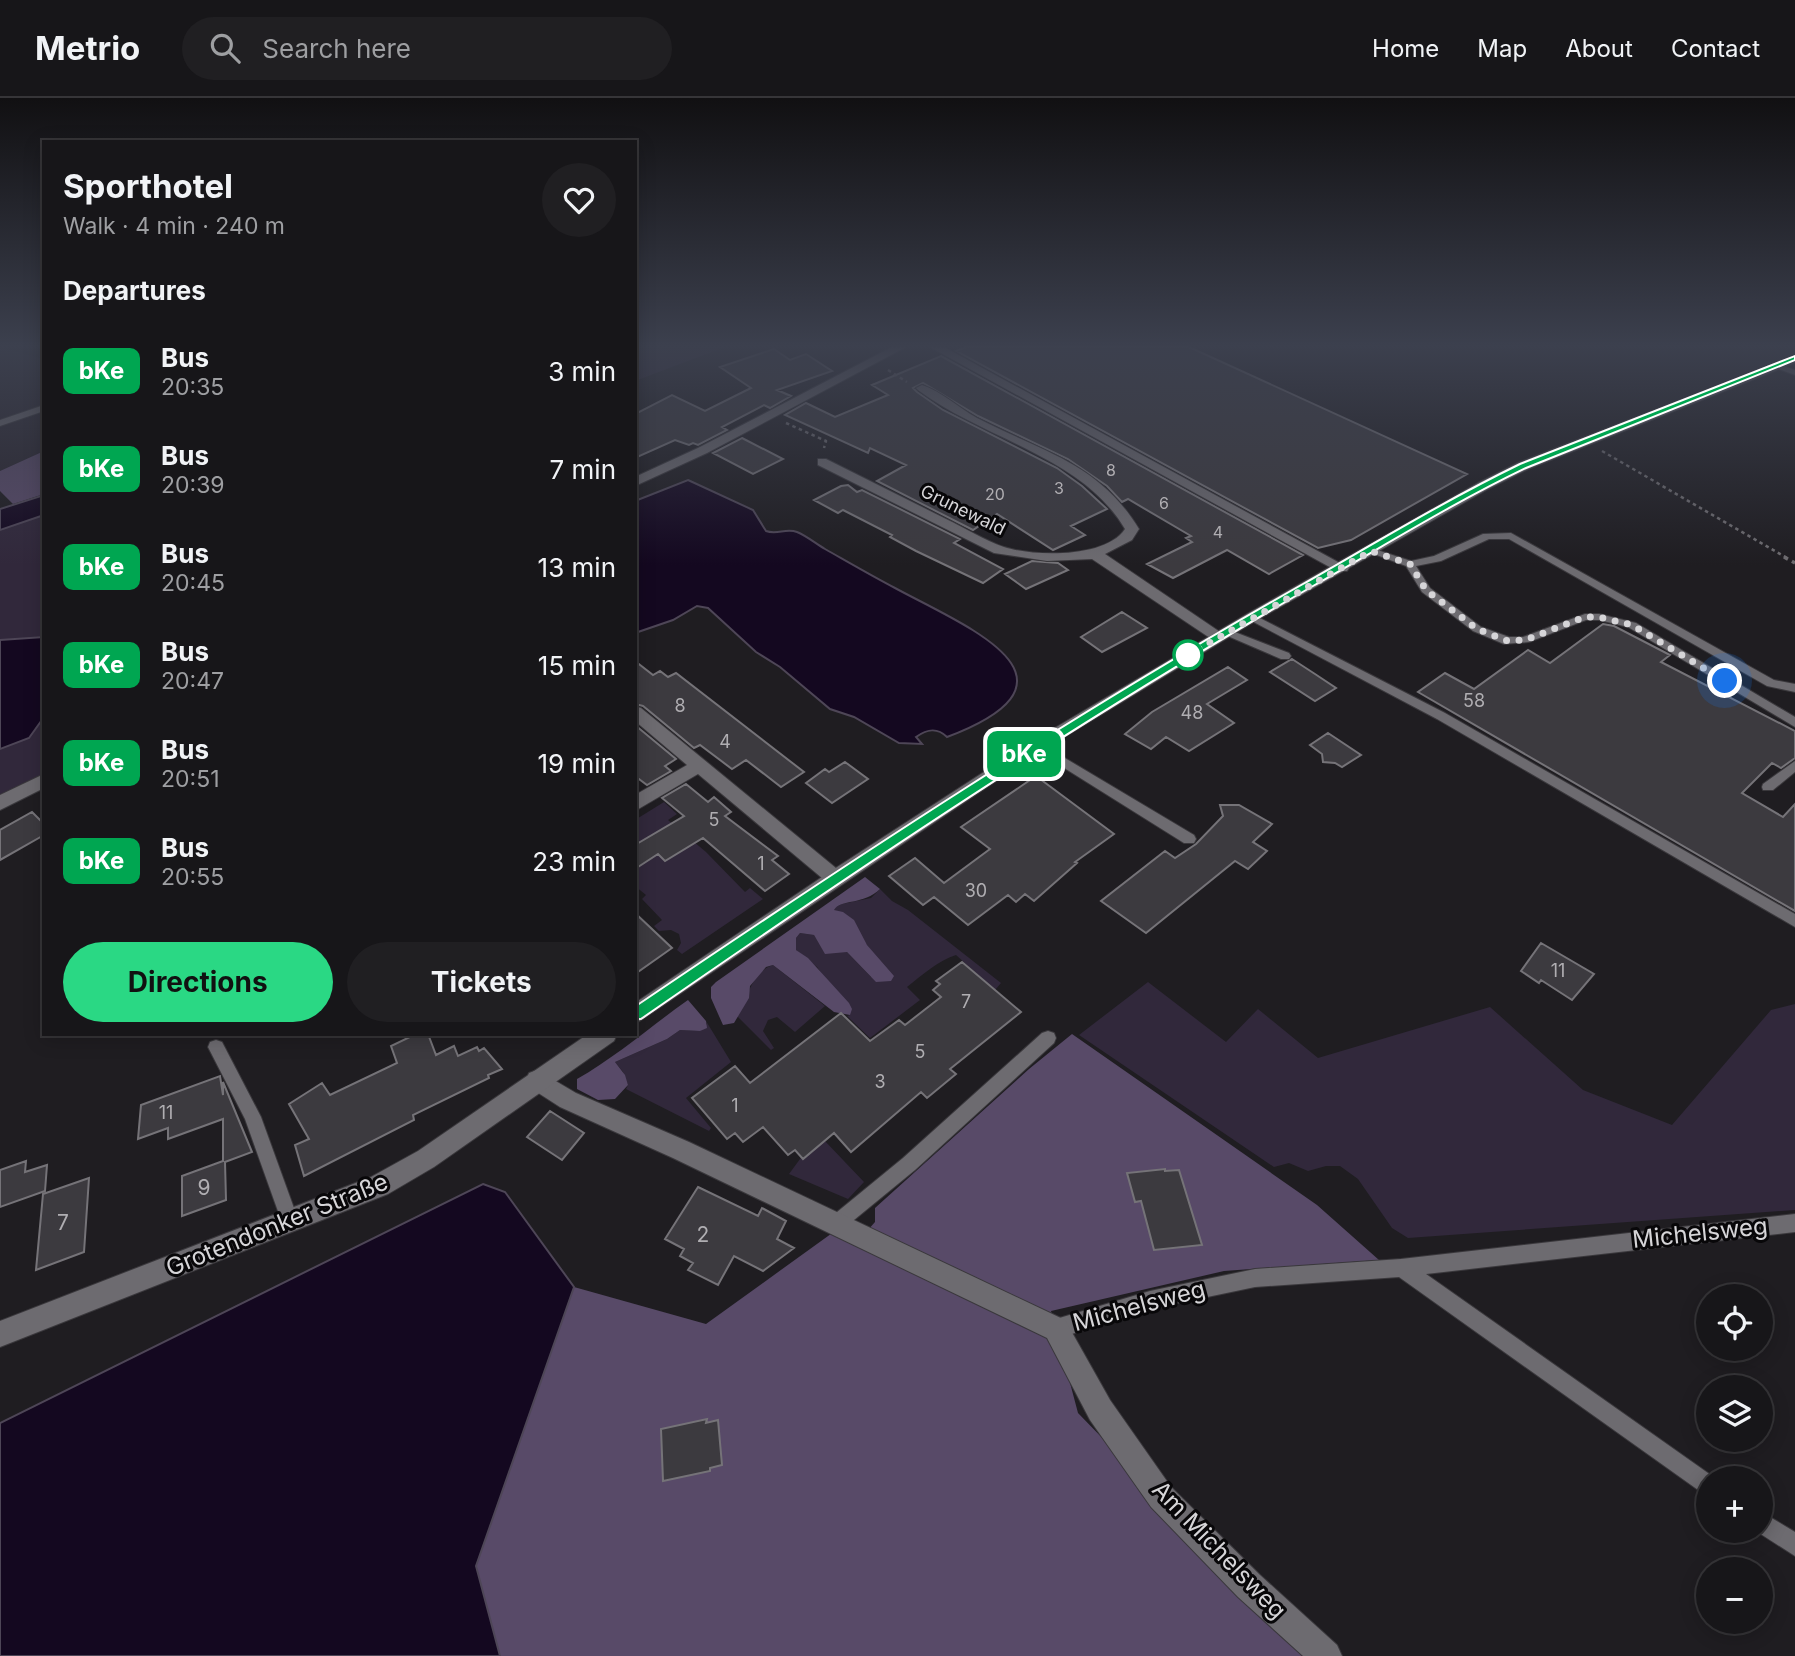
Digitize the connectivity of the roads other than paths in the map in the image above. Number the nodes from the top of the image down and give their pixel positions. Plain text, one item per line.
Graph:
1 (761, 420) edge
2 (974, 420) edge
3 (1069, 420) edge
4 (1639, 420) edge
5 (822, 462) road end
6 (637, 481) edge
7 (1371, 551) junction
8 (1095, 554) junction
9 (1410, 564) junction
10 (1342, 568) junction
11 (1252, 617) junction
12 (1223, 634) junction
13 (1285, 656) dead end
14 (1795, 688) edge
15 (637, 714) edge
16 (1795, 723) edge
17 (1038, 746) junction
18 (700, 765) junction
19 (1795, 765) edge
20 (42, 781) edge
21 (1768, 787) dead end
22 (0, 803) edge
23 (637, 803) edge
24 (1189, 839) dead end
25 (835, 878) junction
26 (1795, 921) edge
27 (637, 1013) edge
28 (603, 1036) edge
29 (1048, 1038) dead end
30 (216, 1047) dead end
31 (537, 1080) junction
32 (290, 1222) junction
33 (836, 1223) junction
34 (1795, 1223) edge
35 (1401, 1268) junction
36 (1056, 1329) junction
37 (0, 1334) edge
38 (1696, 1477) edge
39 (1773, 1530) edge
40 (1795, 1545) edge
41 (1325, 1656) edge

1 - 6 street
2 - 8 street, Grunewald
3 - 10 street
4 - 7 street
5 - 8 street, Grunewald
7 - 9 lane
7 - 10 street
8 - 12 street
9 - 14 lane
9 - 16 lane
10 - 11 street
11 - 12 street
11 - 26 lane
12 - 13 lane
12 - 17 street
15 - 18 street
17 - 24 lane
17 - 25 street
18 - 23 street
18 - 25 street
19 - 21 lane
20 - 22 street
25 - 27 street
28 - 31 street, Grotendonker Straße
29 - 33 lane
30 - 32 lane
31 - 32 street, Grotendonker Straße
31 - 33 street, Michelsweg
32 - 37 street, Grotendonker Straße
33 - 36 street, Michelsweg
34 - 35 lane, Michelsweg
35 - 36 lane, Michelsweg
35 - 38 lane
36 - 41 street, Am Michelsweg
39 - 40 lane

